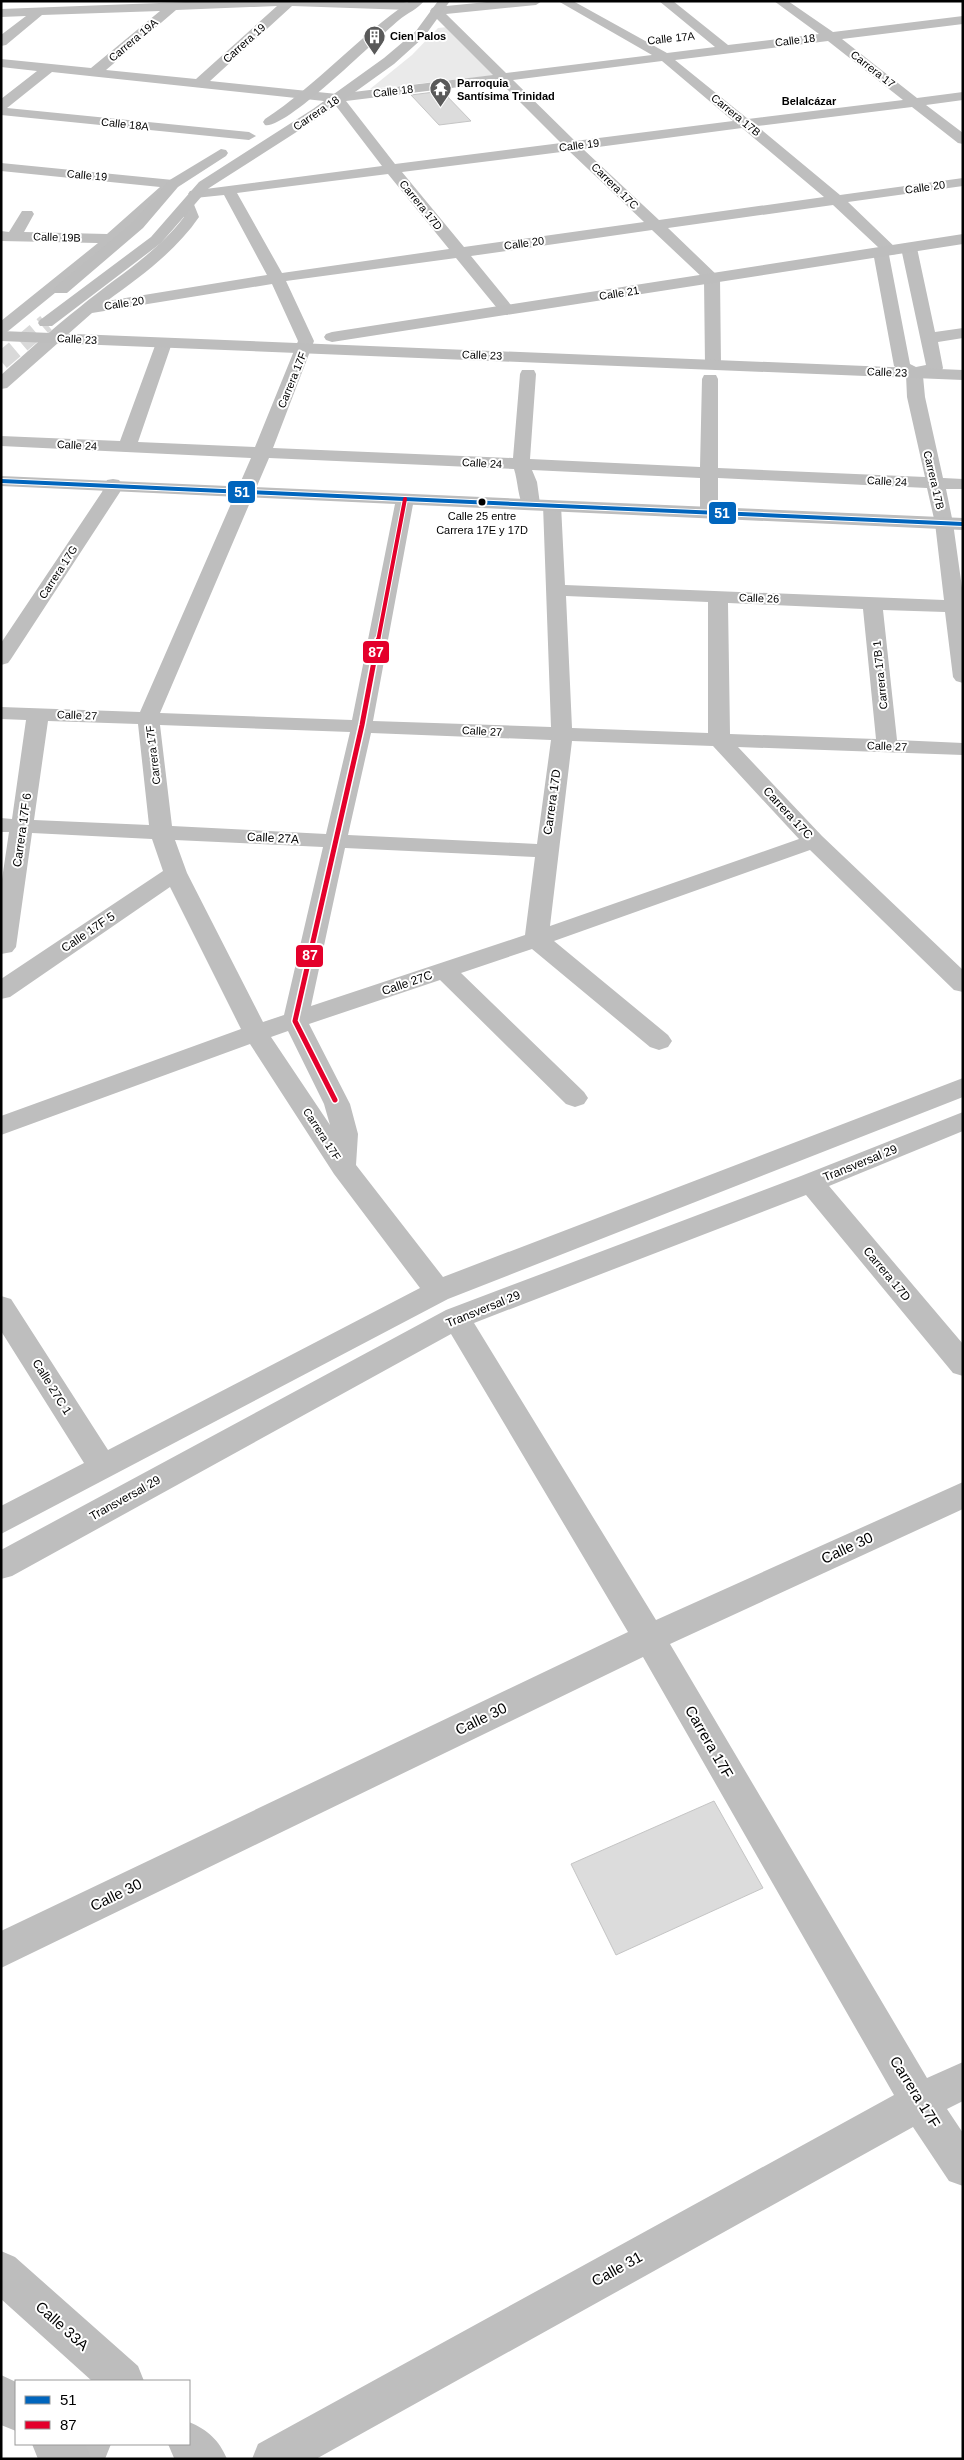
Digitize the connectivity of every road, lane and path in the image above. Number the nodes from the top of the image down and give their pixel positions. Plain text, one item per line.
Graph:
1 (536, 1) edge
2 (564, 1) edge
3 (665, 1) edge
4 (780, 1) edge
5 (266, 2) edge
6 (289, 2) junction
7 (368, 2) edge
8 (413, 4) edge
9 (55, 6) edge
10 (440, 6) edge
11 (172, 7) junction
12 (942, 11) dead end
13 (38, 12) junction
14 (1, 13) edge
15 (960, 22) edge
16 (706, 34) junction
17 (686, 36) dead end
18 (830, 36) junction
19 (657, 40) dead end
20 (1, 42) edge
21 (637, 42) junction
22 (725, 49) junction
23 (663, 56) junction
24 (1, 63) edge
25 (49, 68) junction
26 (94, 73) junction
27 (504, 77) junction
28 (199, 84) junction
29 (306, 95) junction
30 (963, 96) edge
31 (337, 98) junction
32 (915, 101) junction
33 (1, 106) edge
34 (1, 112) edge
35 (748, 124) junction
36 (249, 136) junction
37 (963, 140) edge
38 (572, 146) junction
39 (1, 167) edge
40 (391, 168) junction
41 (963, 182) edge
42 (170, 186) junction
43 (229, 190) junction
44 (191, 200) junction
45 (837, 200) junction
46 (27, 214) dead end
47 (655, 225) junction
48 (8, 236) edge
49 (112, 239) junction
50 (963, 240) edge
51 (909, 248) junction
52 (886, 251) junction
53 (460, 252) junction
54 (278, 278) junction
55 (712, 278) junction
56 (86, 310) junction
57 (507, 310) junction
58 (22, 322) tunnel mouth
59 (2, 331) edge
60 (53, 331) junction
61 (963, 333) edge
62 (928, 338) junction
63 (306, 345) junction
64 (1, 351) edge
65 (162, 351) junction
66 (37, 352) junction
67 (178, 360) dead end
68 (290, 366) junction
69 (318, 366) dead end
70 (712, 372) junction
71 (509, 374) dead end
72 (528, 374) junction
73 (547, 375) dead end
74 (963, 375) edge
75 (566, 376) dead end
76 (914, 380) junction
77 (1, 384) edge
78 (963, 388) edge
79 (1, 441) edge
80 (127, 447) junction
81 (262, 453) junction
82 (521, 465) junction
83 (709, 473) junction
84 (1, 481) edge
85 (934, 483) junction
86 (113, 484) junction
87 (963, 484) edge
88 (246, 491) junction
89 (405, 498) junction
90 (542, 505) junction
91 (709, 512) junction
92 (954, 524) edge
93 (555, 590) junction
94 (718, 596) junction
95 (872, 603) junction
96 (959, 606) edge
97 (1, 659) edge
98 (963, 677) edge
99 (1, 713) edge
100 (38, 714) junction
101 (148, 717) junction
102 (362, 725) junction
103 (562, 734) junction
104 (719, 740) junction
105 (887, 746) junction
106 (963, 748) edge
107 (12, 825) edge
108 (161, 832) junction
109 (336, 841) junction
110 (814, 841) junction
111 (546, 851) junction
112 (174, 873) junction
113 (536, 939) junction
114 (3, 946) edge
115 (33, 969) junction
116 (444, 970) junction
117 (959, 977) edge
118 (1, 991) edge
119 (295, 1021) junction
120 (256, 1032) junction
121 (659, 1041) dead end
122 (963, 1088) edge
123 (575, 1098) dead end
124 (963, 1121) edge
125 (1, 1126) edge
126 (343, 1167) junction
127 (811, 1183) junction
128 (438, 1291) junction
129 (1, 1307) edge
130 (456, 1318) junction
131 (963, 1365) edge
132 (103, 1467) junction
133 (963, 1495) edge
134 (1, 1521) edge
135 (1, 1566) edge
136 (649, 1638) junction
137 (1, 1950) edge
138 (963, 2080) edge
139 (919, 2102) junction
140 (963, 2167) edge
141 (1, 2271) edge
142 (122, 2380) edge
143 (1, 2396) edge
144 (15, 2409) edge
145 (190, 2444) edge
146 (54, 2445) edge
147 (89, 2445) edge
148 (70, 2459) edge
149 (79, 2459) edge
150 (206, 2459) edge
151 (273, 2459) edge

1 - 10 street
2 - 21 street, Carrera 17B
3 - 16 street
4 - 18 street, Carrera 17
5 - 6 street
5 - 11 street
6 - 7 street
6 - 28 street, Carrera 19
7 - 8 street
8 - 29 main road, Carrera 18
9 - 11 street
9 - 13 street
10 - 27 street, Carrera 17C
10 - 31 main road, Carrera 18
11 - 26 street, Carrera 19A
12 - 15 street
13 - 14 street
13 - 20 street
15 - 18 street, Calle 18
16 - 17 street, Calle 17A
16 - 22 street
18 - 22 street, Calle 18
18 - 32 street, Carrera 17
19 - 21 street, Calle 17A
21 - 23 street, Carrera 17B
22 - 23 street, Calle 18
23 - 27 street, Calle 18
23 - 35 street, Carrera 17B
24 - 25 street, Calle 18
25 - 26 street, Calle 18
25 - 33 street
26 - 28 street, Calle 18
27 - 31 street, Calle 18
27 - 38 street, Carrera 17C
28 - 29 street, Calle 18
29 - 31 street, Calle 18
29 - 36 main road, Carrera 18
30 - 32 street, Calle 19
31 - 40 street, Carrera 17D
31 - 44 main road, Carrera 18
32 - 35 street, Calle 19
32 - 37 street, Carrera 17
34 - 36 street, Calle 18A
35 - 38 street, Calle 19
35 - 45 street, Carrera 17B
36 - 42 main road, Carrera 18
38 - 40 street, Calle 19
38 - 47 street, Carrera 17C
39 - 42 street, Calle 19
40 - 43 street, Calle 19
40 - 53 street, Carrera 17D
41 - 45 street, Calle 20
42 - 49 street, Carrera 18
42 - 58 main road, Carrera 18
43 - 44 street, Calle 19
43 - 54 street, Carrera 17F
44 - 56 street, Carrera 18
44 - 60 main road, Carrera 18
45 - 47 street, Calle 20
45 - 52 street, Carrera 17B
46 - 48 street
47 - 53 street, Calle 20
47 - 55 street, Carrera 17C
48 - 49 street, Calle 19B
49 - 59 street, Carrera 18
50 - 51 main road, Calle 21
51 - 52 main road, Calle 21
51 - 62 street
52 - 55 main road, Calle 21
52 - 76 street, Carrera 17B
53 - 54 street, Calle 20
53 - 57 street, Carrera 17D
54 - 56 street, Calle 20
54 - 63 street, Carrera 17F
55 - 57 main road, Calle 21
55 - 70 street
56 - 60 street, Carrera 18
57 - 63 main road, Calle 21
59 - 60 main road, Calle 23
60 - 65 main road, Calle 23
60 - 66 street, Carrera 18
61 - 62 street
62 - 76 street
63 - 65 main road, Calle 23
63 - 68 street, Carrera 17F
63 - 70 main road, Calle 23
64 - 66 main road, Calle 23
65 - 66 main road, Calle 23
65 - 67 main road, Calle 23
65 - 80 street
66 - 77 street, Carrera 18
68 - 69 main road
68 - 81 street, Carrera 17F
70 - 75 main road, Calle 23
70 - 76 main road, Calle 23
70 - 83 street
71 - 72 main road, Calle 23
72 - 73 main road, Calle 23
72 - 82 street, Carrera 17D
74 - 76 main road, Calle 23
76 - 78 main road, Calle 23
76 - 85 street, Carrera 17B
79 - 80 street, Calle 24
80 - 81 street, Calle 24
81 - 82 street, Calle 24
81 - 88 street, Carrera 17F
82 - 83 street, Calle 24
82 - 90 street, Carrera 17D
83 - 85 street, Calle 24
83 - 91 street
84 - 86 main road
85 - 87 street, Calle 24
85 - 92 street, Carrera 17B
86 - 88 main road
86 - 97 street, Carrera 17G
88 - 89 main road
88 - 101 street, Carrera 17F
89 - 90 main road
89 - 102 street
90 - 91 main road
90 - 93 street, Carrera 17D
91 - 92 main road
92 - 96 street, Carrera 17B
93 - 94 street, Calle 26
93 - 103 street, Carrera 17D
94 - 95 street, Calle 26
94 - 104 street
95 - 96 street, Calle 26
95 - 105 street, Carrera 17B 1
96 - 98 street, Carrera 17B
99 - 100 street, Calle 27
100 - 101 street, Calle 27
100 - 107 street, Carrera 17F 6
101 - 102 street, Calle 27
101 - 108 street, Carrera 17F
102 - 103 street, Calle 27
102 - 109 street
103 - 104 street, Calle 27
103 - 111 street, Carrera 17D
104 - 105 street, Calle 27
104 - 110 street, Carrera 17C
105 - 106 street, Calle 27
107 - 108 street, Calle 27A
107 - 114 street, Carrera 17F 6
108 - 109 street, Calle 27A
108 - 112 street, Carrera 17F
109 - 111 street, Calle 27A
109 - 119 street
110 - 113 street, Calle 27C
110 - 117 street, Carrera 17C
111 - 113 street, Carrera 17D
112 - 115 street, Calle 17F 5
112 - 120 street, Carrera 17F
113 - 116 street, Calle 27C
113 - 121 street
114 - 115 street
115 - 118 street, Calle 17F 5
116 - 119 street, Calle 27C
116 - 123 street
119 - 120 street, Calle 27C
119 - 126 street
120 - 125 street, Calle 27C
120 - 126 street, Carrera 17F
122 - 128 street
124 - 127 street, Transversal 29
126 - 128 street, Carrera 17F
127 - 130 street, Transversal 29
127 - 131 street, Carrera 17D
128 - 132 street
129 - 132 street, Calle 27C 1
130 - 135 street, Transversal 29
130 - 136 street, Carrera 17F
132 - 134 street
133 - 136 street, Calle 30
136 - 137 street, Calle 30
136 - 139 street, Carrera 17F
138 - 139 street, Calle 31
139 - 140 street, Carrera 17F
139 - 151 street, Calle 31
141 - 142 main road, Calle 33A
143 - 144 main road
145 - 150 main road
146 - 148 main road
147 - 149 street

